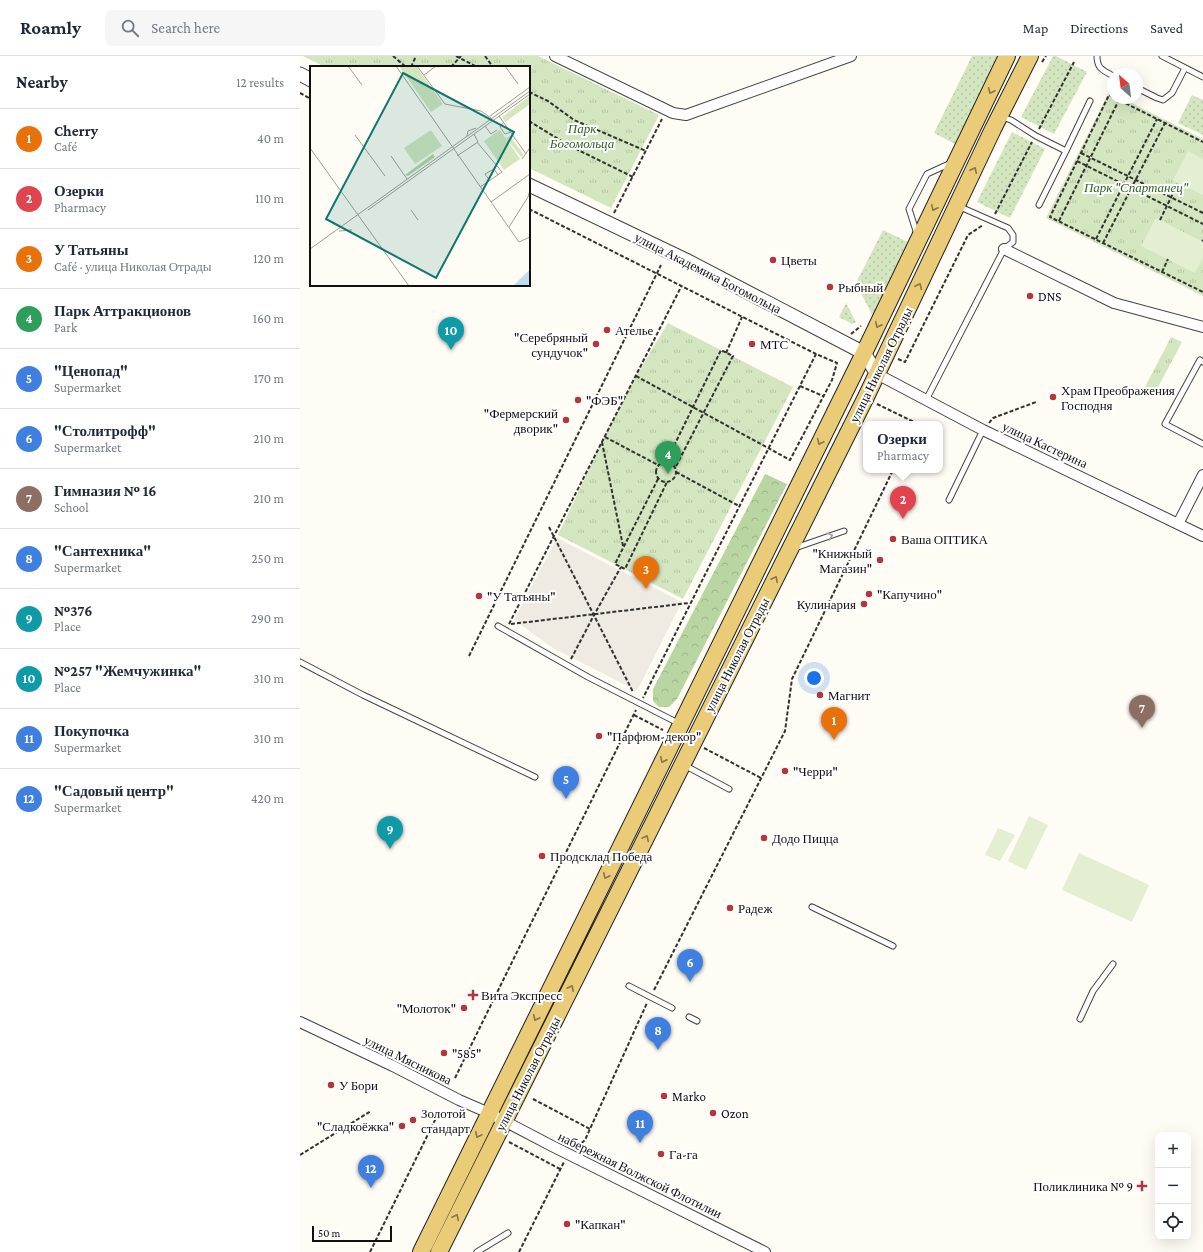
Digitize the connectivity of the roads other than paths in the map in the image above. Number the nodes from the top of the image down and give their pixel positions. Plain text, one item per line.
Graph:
1 (555, 56) edge
2 (851, 56) edge
3 (1007, 56) edge
4 (1030, 56) edge
5 (1096, 56) edge
6 (1162, 56) edge
7 (1185, 68) junction
8 (1107, 72) edge
9 (300, 74) edge
10 (1203, 77) edge
11 (310, 79) edge
12 (1143, 91) edge
13 (1090, 101) dead end
14 (1000, 116) junction
15 (1066, 151) junction
16 (958, 160) junction
17 (530, 185) edge
18 (957, 205) junction
19 (1038, 205) dead end
20 (919, 240) junction
21 (1004, 249) junction
22 (1203, 328) edge
23 (864, 353) junction
24 (1203, 362) edge
25 (877, 374) junction
26 (926, 400) junction
27 (983, 430) junction
28 (1203, 444) edge
29 (1203, 475) edge
30 (949, 500) dead end
31 (1178, 524) junction
32 (844, 531) dead end
33 (1203, 536) edge
34 (790, 550) junction
35 (498, 626) road end
36 (300, 662) edge
37 (674, 728) junction
38 (683, 764) junction
39 (535, 777) dead end
40 (729, 789) dead end
41 (812, 907) dead end
42 (893, 946) dead end
43 (1113, 964) dead end
44 (629, 986) dead end
45 (672, 1008) dead end
46 (689, 1017) dead end
47 (1080, 1019) dead end
48 (697, 1021) dead end
49 (300, 1022) edge
50 (489, 1113) junction
51 (503, 1121) junction
52 (508, 1232) dead end
53 (421, 1252) edge
54 (439, 1252) edge
55 (477, 1252) edge
56 (765, 1252) edge

1 - 2 street
3 -> 16 main road, улица Николая Отрады
4 - 14 main road, улица Николая Отрады
5 - 8 lane
6 - 7 lane
7 - 10 lane
7 - 12 lane
9 - 11 street
13 - 15 lane
14 - 15 lane
18 -> 14 main road, улица Николая Отрады
15 - 19 lane
16 -> 20 main road, улица Николая Отрады
16 - 20 lane
17 - 23 street, улица Академика Богомольца
18 - 21 lane
25 -> 18 main road, улица Николая Отрады
20 -> 23 main road, улица Николая Отрады
21 - 22 street
21 - 26 lane
23 - 25 street
23 -> 37 main road, улица Николая Отрады
24 - 28 lane
25 - 26 street, улица Кастерина
25 - 34 main road, улица Николая Отрады
26 - 27 street, улица Кастерина
27 - 30 lane
27 - 31 street, улица Кастерина
29 - 31 street
31 - 33 street, улица Кастерина
34 -> 32 lane
38 -> 34 main road, улица Николая Отрады
35 - 37 lane
36 - 39 lane
37 -> 50 main road, улица Николая Отрады
38 - 40 lane
51 -> 38 main road, улица Николая Отрады
41 - 42 lane
43 - 47 lane
44 - 45 lane
46 - 48 lane
49 - 50 street, улица Мясникова
50 - 51 street, улица Мясникова
50 -> 53 main road, улица Николая Отрады
54 -> 51 main road, улица Николая Отрады
51 - 56 street, набережная Волжской Флотилии
52 - 55 lane

